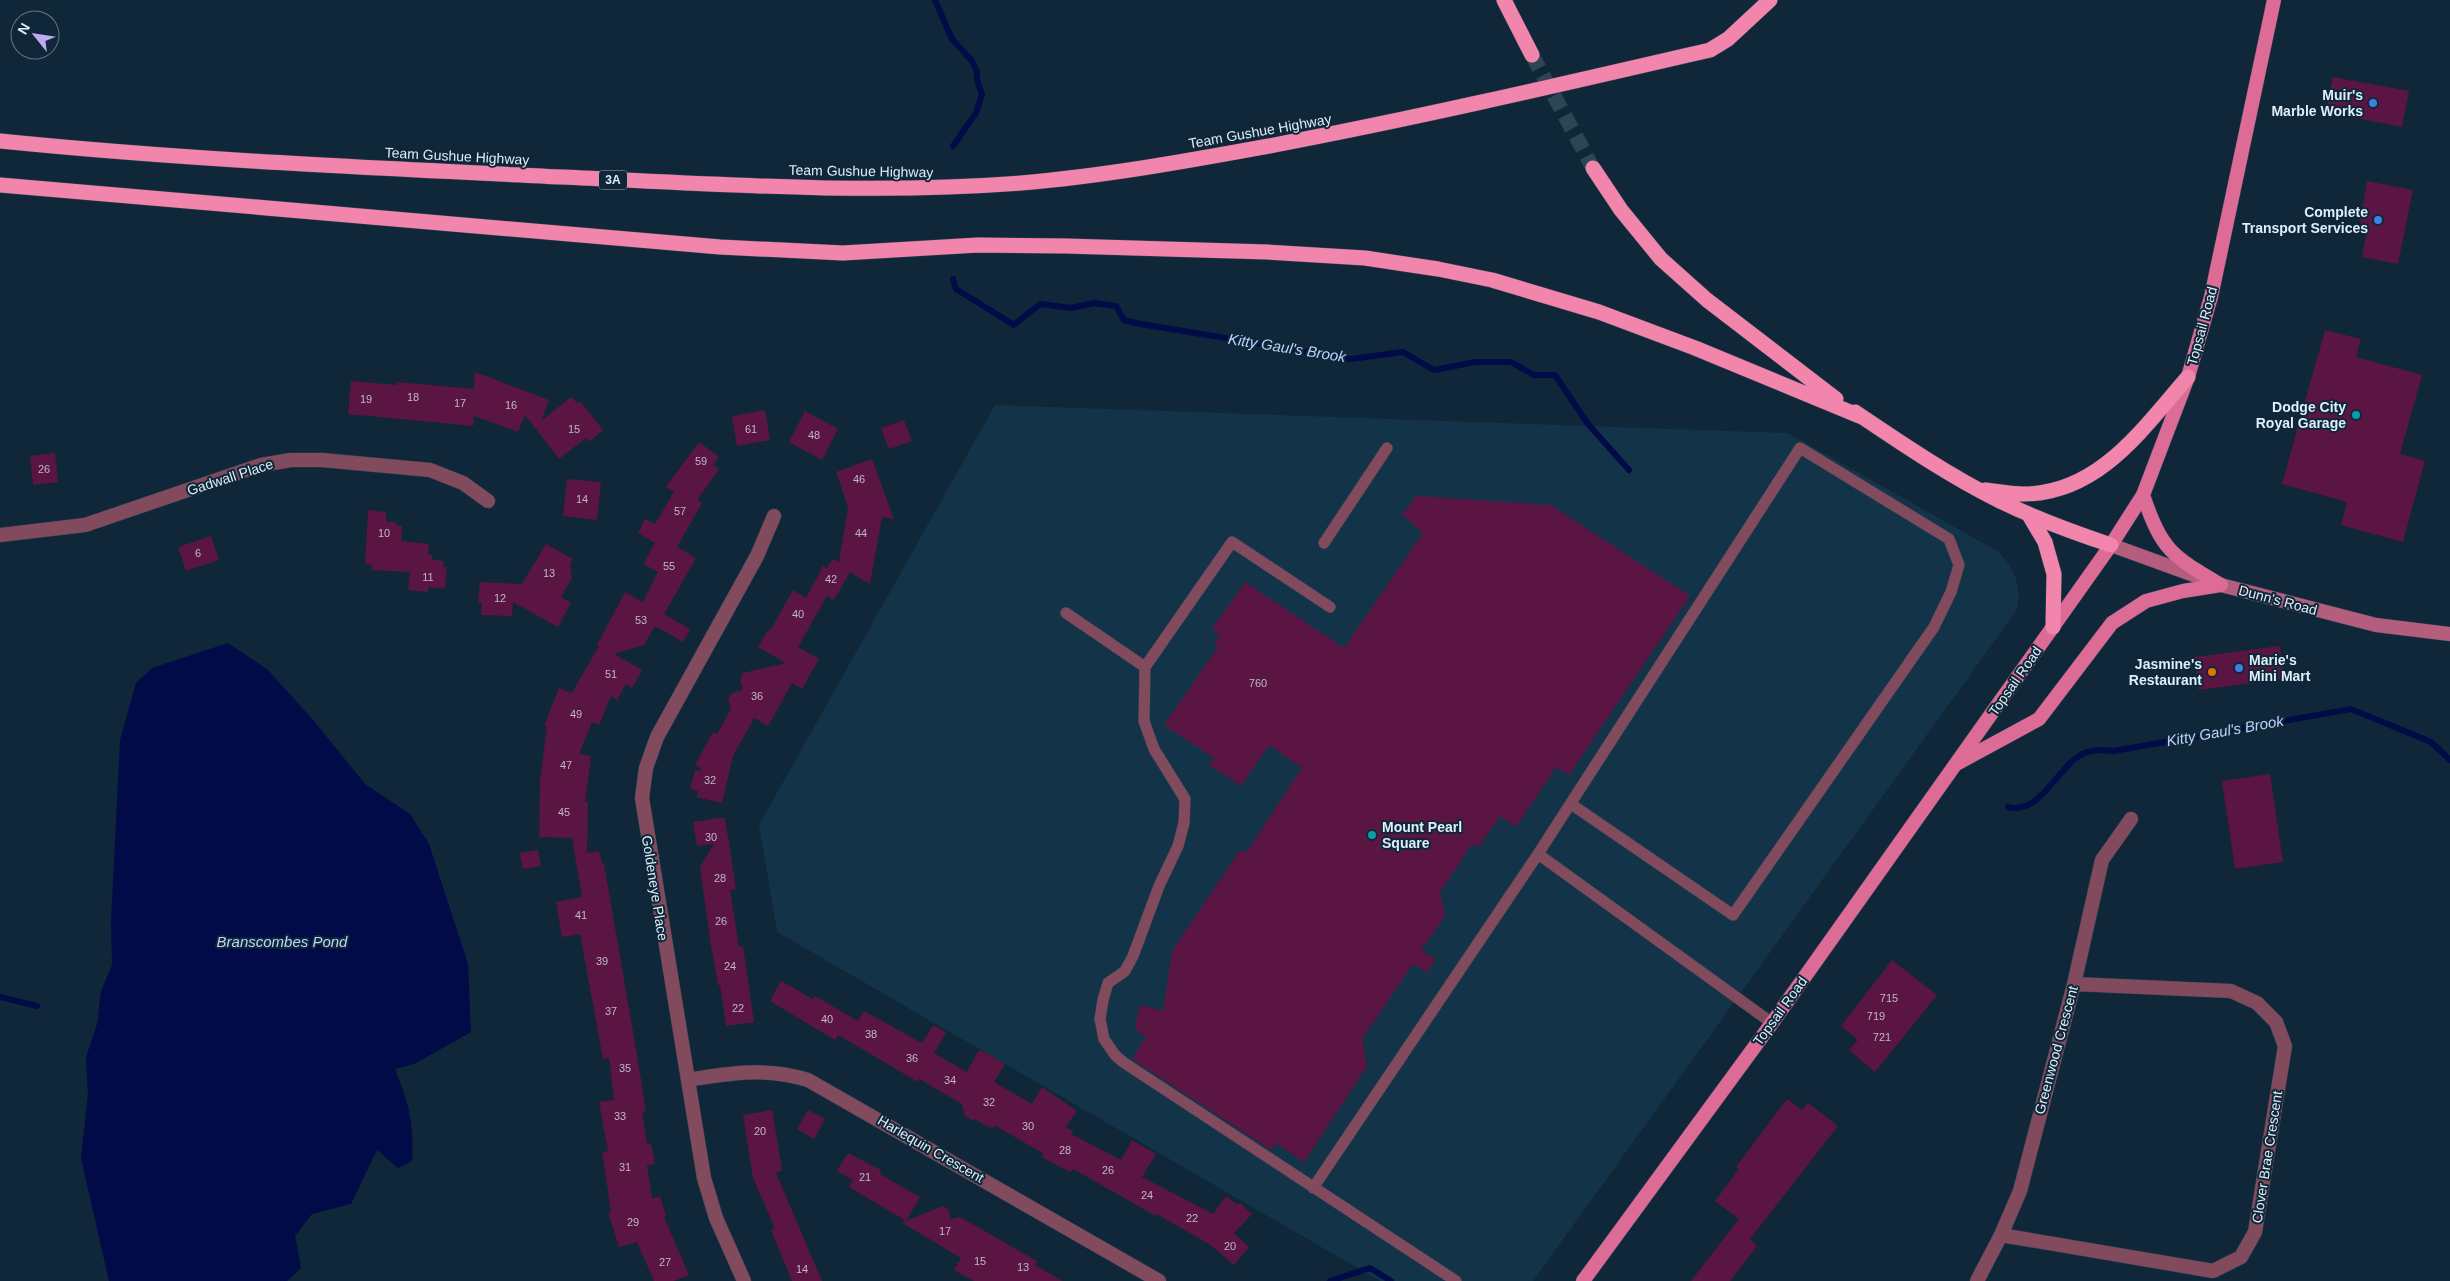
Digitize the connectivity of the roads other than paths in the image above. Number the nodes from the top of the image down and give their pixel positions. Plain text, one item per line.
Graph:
1 (1504, 0) edge
2 (1770, 0) edge
3 (2274, 0) edge
4 (1532, 55) tunnel mouth
5 (0, 141) edge
6 (1593, 168) tunnel mouth
7 (0, 185) edge
8 (2188, 377) junction
9 (1862, 417) junction
10 (1387, 448) dead end
11 (1976, 489) junction
12 (2143, 495) junction
13 (488, 501) dead end
14 (2029, 515) junction
15 (774, 516) dead end
16 (0, 536) edge
17 (1324, 543) dead end
18 (2111, 546) junction
19 (2221, 585) junction
20 (1330, 607) dead end
21 (1066, 613) dead end
22 (2053, 627) junction
23 (2450, 634) edge
24 (1145, 667) junction
25 (1955, 764) junction
26 (1571, 804) junction
27 (2131, 818) dead end
28 (1538, 854) junction
29 (2074, 984) junction
30 (1772, 1022) junction
31 (688, 1080) junction
32 (1313, 1188) junction
33 (2001, 1235) junction
34 (744, 1281) edge
35 (1159, 1281) edge
36 (1456, 1281) edge
37 (1583, 1281) edge
38 (1977, 1281) edge

1 - 4 highway
2 - 5 highway, Team Gushue Highway / 3A
3 - 8 main road, Topsail Road
6 - 9 highway
7 - 9 highway
8 - 11 highway
8 - 12 main road, Topsail Road
9 - 11 highway
10 - 17 lane
11 - 14 highway
12 - 18 main road, Topsail Road
12 - 19 main road
13 - 16 street, Gadwall Place
14 - 18 highway
14 - 22 highway
15 - 31 street, Goldeneye Place
18 - 19 main road, Dunn's Road
18 - 22 main road, Topsail Road
19 - 23 main road, Dunn's Road
19 - 25 main road
20 - 24 lane
21 - 24 lane
22 - 25 main road, Topsail Road
24 - 32 lane
25 - 30 main road, Topsail Road
26 - 26 lane
26 - 28 lane
27 - 29 street, Greenwood Crescent
28 - 30 lane
28 - 32 lane
29 - 33 street, Greenwood Crescent
29 - 33 street, Clover Brae Crescent
30 - 37 main road, Topsail Road
31 - 34 street, Goldeneye Place
31 - 35 street, Harlequin Crescent
32 - 36 lane
33 - 38 street, Greenwood Crescent

